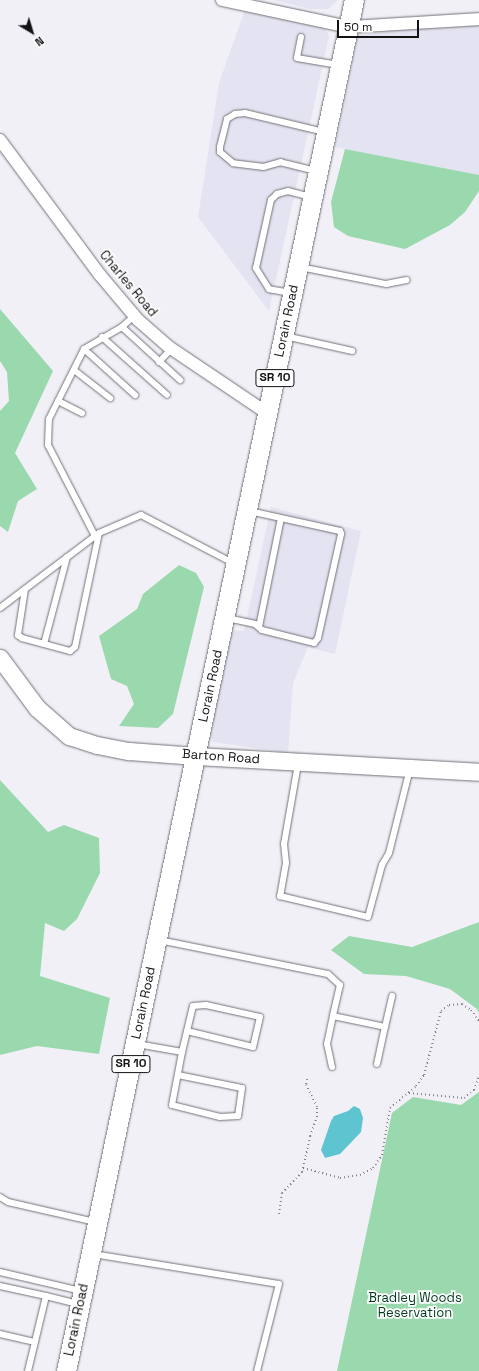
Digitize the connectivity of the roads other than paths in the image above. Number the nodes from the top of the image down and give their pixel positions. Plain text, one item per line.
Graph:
1 (222, 0) edge
2 (354, 0) edge
3 (479, 19) edge
4 (349, 27) junction
5 (301, 37) dead end
6 (342, 66) junction
7 (328, 132) junction
8 (0, 140) edge
9 (319, 172) junction
10 (314, 198) junction
11 (298, 267) junction
12 (407, 280) dead end
13 (293, 293) junction
14 (134, 316) junction
15 (122, 327) junction
16 (284, 336) junction
17 (102, 337) junction
18 (84, 349) junction
19 (171, 349) junction
20 (352, 351) dead end
21 (159, 362) junction
22 (74, 370) junction
23 (180, 380) dead end
24 (136, 395) dead end
25 (168, 395) dead end
26 (110, 398) dead end
27 (58, 401) junction
28 (267, 412) junction
29 (82, 413) dead end
30 (247, 511) junction
31 (281, 518) junction
32 (97, 534) junction
33 (67, 557) junction
34 (236, 564) junction
35 (25, 589) junction
36 (0, 608) edge
37 (225, 618) junction
38 (259, 628) junction
39 (44, 644) junction
40 (0, 658) edge
41 (196, 756) junction
42 (298, 762) junction
43 (410, 768) junction
44 (479, 772) edge
45 (158, 940) junction
46 (392, 996) dead end
47 (333, 1016) junction
48 (385, 1027) junction
49 (187, 1031) junction
50 (135, 1044) junction
51 (182, 1052) junction
52 (377, 1064) dead end
53 (332, 1067) dead end
54 (178, 1075) junction
55 (0, 1197) edge
56 (97, 1222) junction
57 (91, 1254) junction
58 (0, 1272) edge
59 (0, 1286) edge
60 (46, 1296) junction
61 (82, 1298) junction
62 (0, 1334) edge
63 (34, 1342) junction
64 (28, 1371) edge
65 (66, 1371) edge
66 (258, 1371) edge

1 - 4 street
2 - 4 main road, Lorain Road / SR 10
3 - 4 street
4 - 6 main road, Lorain Road / SR 10
5 - 6 lane
6 - 7 main road, Lorain Road / SR 10
7 - 9 main road, Lorain Road / SR 10
7 - 9 lane
8 - 14 street, Charles Road
9 - 10 main road, Lorain Road / SR 10
10 - 11 main road, Lorain Road / SR 10
10 - 13 lane
11 - 12 lane
11 - 13 main road, Lorain Road / SR 10
13 - 16 main road, Lorain Road / SR 10
14 - 15 lane
14 - 19 street, Charles Road
15 - 17 lane
15 - 21 lane
16 - 20 lane
16 - 28 main road, Lorain Road / SR 10
17 - 18 lane
17 - 25 lane
18 - 22 lane
18 - 24 lane
19 - 21 lane
19 - 28 street, Charles Road
21 - 23 lane
22 - 26 lane
22 - 27 lane
27 - 29 lane
27 - 32 lane
28 - 30 main road, Lorain Road / SR 10
30 - 31 lane
30 - 34 main road, Lorain Road / SR 10
31 - 38 lane
31 - 38 lane
32 - 33 lane
32 - 34 lane
32 - 39 lane
33 - 35 lane
33 - 39 lane
34 - 37 main road, Lorain Road / SR 10
35 - 36 lane
35 - 39 lane
37 - 38 lane
37 - 41 main road, Lorain Road / SR 10
40 - 41 street, Barton Road
41 - 42 street, Barton Road
41 - 45 main road, Lorain Road / SR 10
42 - 43 street, Barton Road
42 - 43 lane
43 - 44 street, Barton Road
45 - 47 lane
45 - 50 main road, Lorain Road / SR 10
46 - 48 lane
47 - 48 lane
47 - 53 lane
48 - 52 lane
49 - 49 lane
49 - 51 lane
50 - 51 lane
50 - 56 main road, Lorain Road / SR 10
51 - 54 lane
54 - 54 lane
55 - 56 lane
56 - 57 main road, Lorain Road / SR 10
57 - 61 main road, Lorain Road / SR 10
57 - 66 lane
58 - 61 lane
59 - 60 lane
60 - 61 lane
60 - 63 lane
61 - 65 main road, Lorain Road / SR 10
62 - 63 lane
63 - 64 lane

